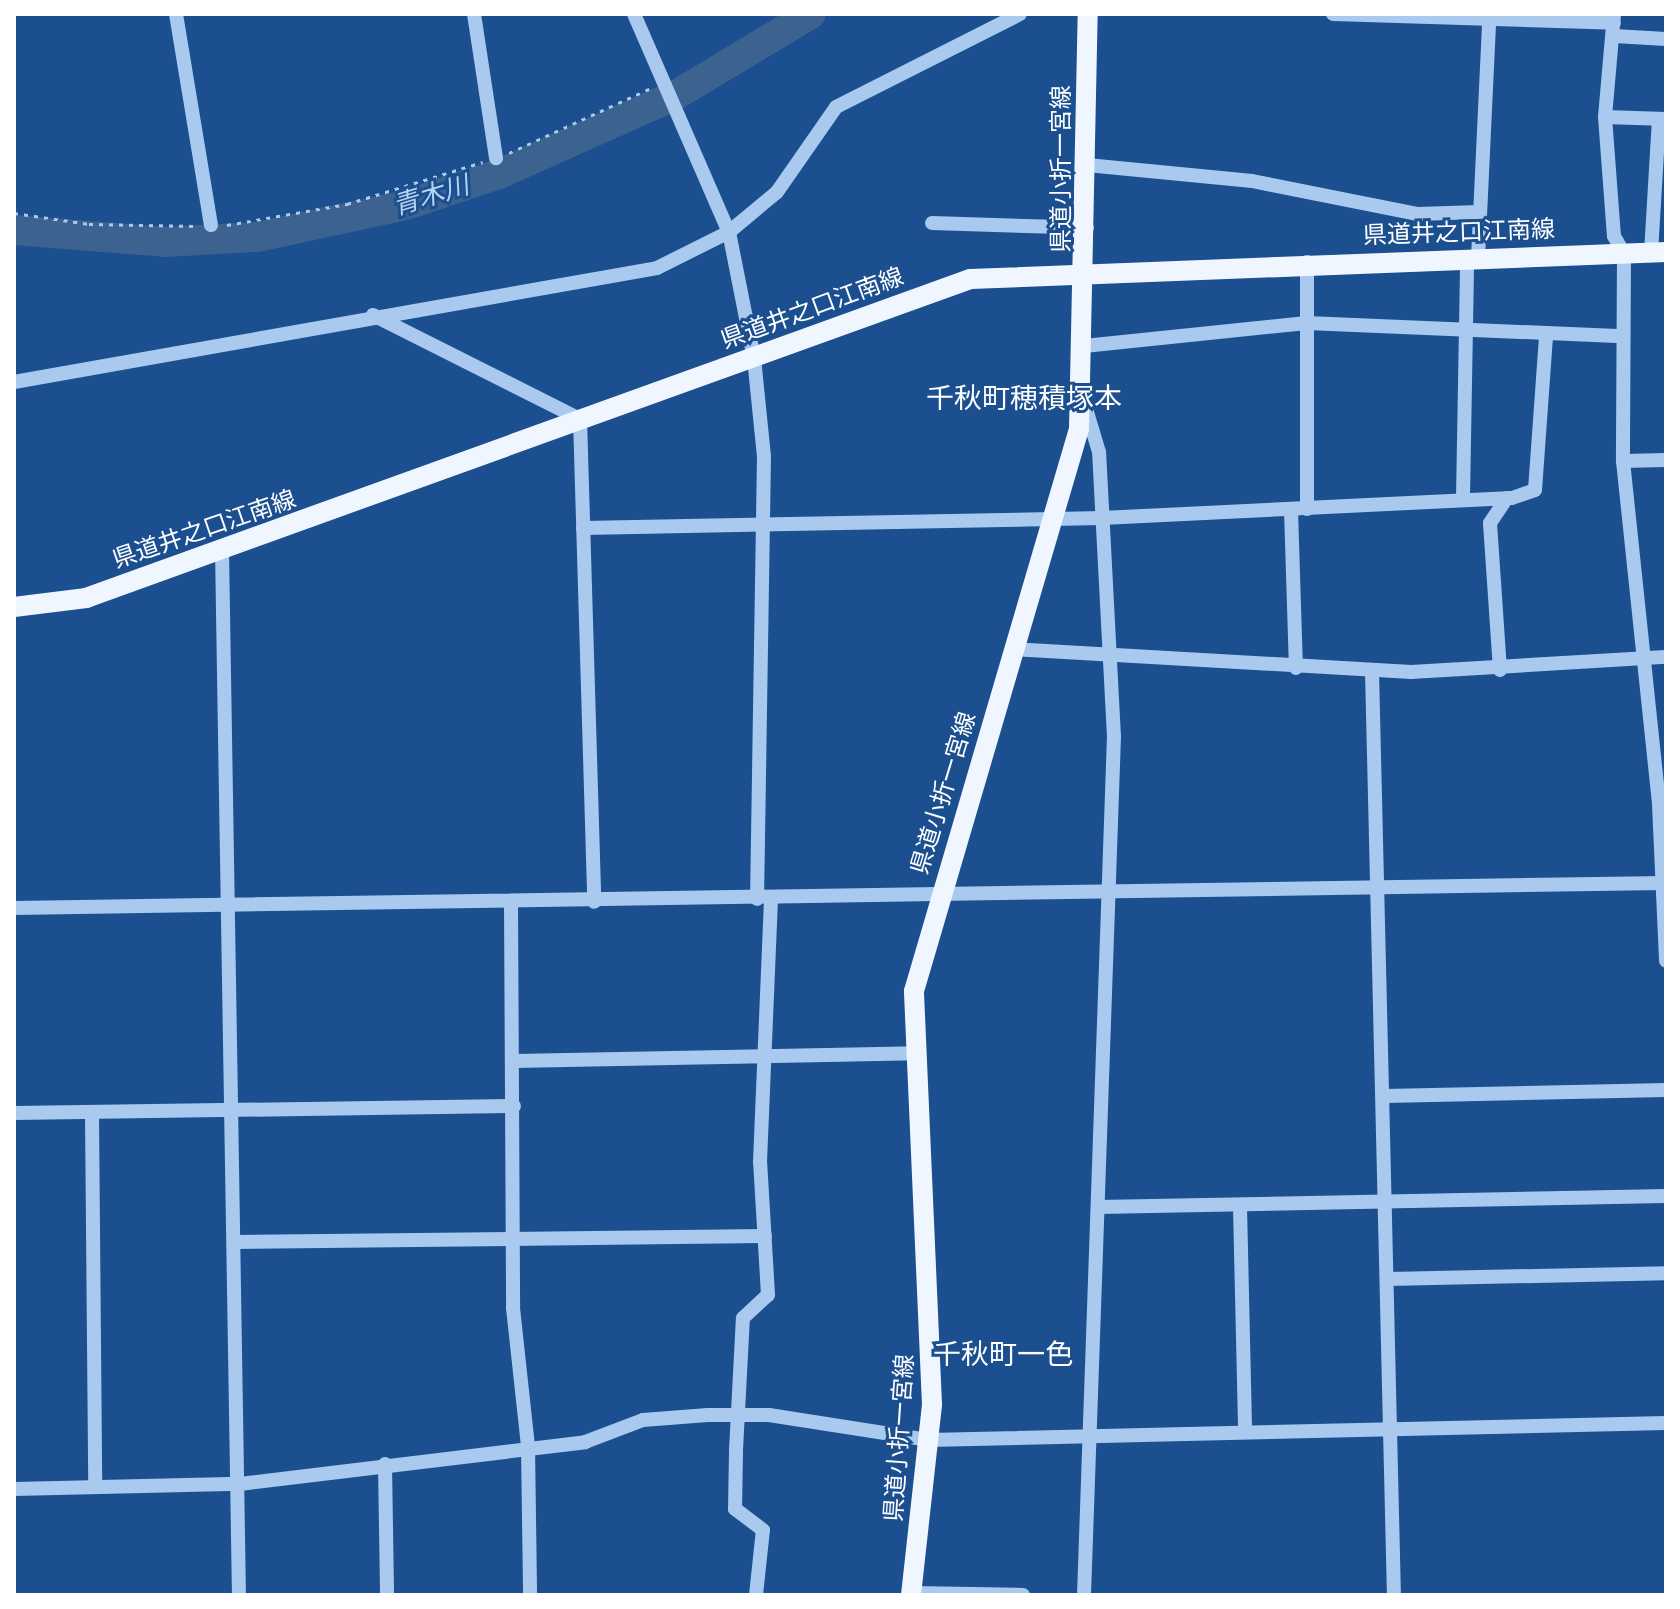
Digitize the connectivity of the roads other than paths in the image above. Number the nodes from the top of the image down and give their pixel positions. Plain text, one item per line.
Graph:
1 (176, 14) edge
2 (474, 14) edge
3 (634, 14) edge
4 (1020, 14) edge
5 (1088, 14) edge
6 (1333, 14) edge
7 (1489, 21) junction
8 (1614, 24) edge
9 (1666, 39) edge
10 (1605, 117) junction
11 (1662, 119) edge
12 (496, 158) road end
13 (1087, 165) junction
14 (1479, 212) junction
15 (932, 223) dead end
16 (211, 225) road end
17 (1087, 228) junction
18 (729, 232) junction
19 (1659, 252) edge
20 (1624, 254) junction
21 (1473, 258) junction
22 (1307, 262) junction
23 (1086, 270) junction
24 (373, 315) junction
25 (1307, 323) junction
26 (1466, 329) junction
27 (1623, 336) junction
28 (1546, 337) junction
29 (1084, 346) junction
30 (754, 358) junction
31 (14, 382) edge
32 (1083, 396) junction
33 (580, 419) junction
34 (1666, 460) edge
35 (1623, 461) junction
36 (1463, 498) junction
37 (1507, 498) junction
38 (1307, 509) junction
39 (1291, 510) junction
40 (1057, 518) junction
41 (1102, 518) junction
42 (763, 522) junction
43 (583, 528) junction
44 (222, 550) junction
45 (14, 607) edge
46 (1013, 649) junction
47 (1666, 657) edge
48 (1110, 658) junction
49 (1645, 658) junction
50 (1296, 668) junction
51 (1500, 670) junction
52 (1372, 671) junction
53 (1664, 883) edge
54 (1379, 887) junction
55 (941, 890) junction
56 (1105, 894) junction
57 (764, 899) junction
58 (594, 902) junction
59 (511, 903) junction
60 (232, 904) junction
61 (14, 908) edge
62 (1666, 961) edge
63 (917, 1053) junction
64 (514, 1061) junction
65 (764, 1061) junction
66 (1666, 1090) edge
67 (1385, 1096) junction
68 (514, 1106) junction
69 (14, 1113) edge
70 (233, 1113) junction
71 (92, 1114) junction
72 (1666, 1196) edge
73 (1387, 1204) junction
74 (1240, 1206) junction
75 (1098, 1207) junction
76 (514, 1236) junction
77 (765, 1236) junction
78 (237, 1242) junction
79 (1666, 1273) edge
80 (1388, 1279) junction
81 (739, 1414) junction
82 (1666, 1423) edge
83 (1391, 1428) junction
84 (1245, 1431) junction
85 (1088, 1434) junction
86 (928, 1440) junction
87 (528, 1446) junction
88 (385, 1464) junction
89 (240, 1484) junction
90 (95, 1485) junction
91 (14, 1489) edge
92 (911, 1594) edge
93 (239, 1595) edge
94 (387, 1595) edge
95 (530, 1595) edge
96 (756, 1595) edge
97 (1023, 1595) edge
98 (1084, 1595) edge
99 (1394, 1595) edge

1 - 16 street
2 - 12 street
3 - 18 street
4 - 18 street
5 - 13 main road, 県道小折一宮線
6 - 7 street
7 - 8 street
7 - 14 street
8 - 9 street
8 - 10 street
10 - 11 street
10 - 20 street
11 - 19 street
13 - 14 street
13 - 17 main road, 県道小折一宮線
14 - 21 street
15 - 17 street
17 - 23 main road, 県道小折一宮線
18 - 24 street
18 - 30 street
19 - 20 main road, 県道井之口江南線
20 - 21 main road, 県道井之口江南線
20 - 27 street
21 - 22 main road, 県道井之口江南線
21 - 26 street
22 - 23 main road, 県道井之口江南線
22 - 25 street
23 - 29 main road, 県道小折一宮線
23 - 30 main road, 県道井之口江南線
24 - 31 street
24 - 33 street
25 - 26 street
25 - 29 street
25 - 38 street
26 - 28 street
26 - 36 street
27 - 28 street
27 - 35 street
28 - 37 street
29 - 32 main road, 県道小折一宮線
30 - 33 main road, 県道井之口江南線
30 - 42 street
32 - 40 main road, 県道小折一宮線
32 - 41 street
33 - 43 street
33 - 44 main road, 県道井之口江南線
34 - 35 street
35 - 49 street
36 - 37 street
36 - 38 street
37 - 51 street
38 - 39 street
39 - 41 street
39 - 50 street
40 - 41 street
40 - 42 street
40 - 46 main road, 県道小折一宮線
41 - 48 street
42 - 43 street
42 - 57 street
43 - 58 street
44 - 45 main road, 県道井之口江南線
44 - 60 street
46 - 48 street
46 - 55 main road, 県道小折一宮線
47 - 49 street
48 - 50 street
48 - 56 street
49 - 51 street
49 - 53 street
50 - 52 street
51 - 52 street
52 - 54 street
53 - 54 street
53 - 62 street
54 - 56 street
54 - 67 street
55 - 56 street
55 - 57 street
55 - 63 main road, 県道小折一宮線
56 - 75 street
57 - 58 street
57 - 65 street
58 - 59 street
59 - 60 street
59 - 64 street
60 - 61 street
60 - 70 street
63 - 65 street
63 - 86 main road, 県道小折一宮線
64 - 65 street
64 - 68 street
65 - 77 street
66 - 67 street
67 - 73 street
68 - 70 street
68 - 76 street
69 - 71 street
70 - 71 street
70 - 78 street
71 - 90 street
72 - 73 street
73 - 74 street
73 - 80 street
74 - 75 street
74 - 84 street
75 - 85 street
76 - 77 street
76 - 78 street
76 - 87 street
77 - 81 street
78 - 89 street
79 - 80 street
80 - 83 street
81 - 86 street
81 - 87 street
81 - 96 street
82 - 83 street
83 - 84 street
83 - 99 street
84 - 85 street
85 - 86 street
85 - 98 street
86 - 92 main road, 県道小折一宮線
87 - 88 street
87 - 95 street
88 - 89 street
88 - 94 street
89 - 90 street
89 - 93 street
90 - 91 street
92 - 97 street

